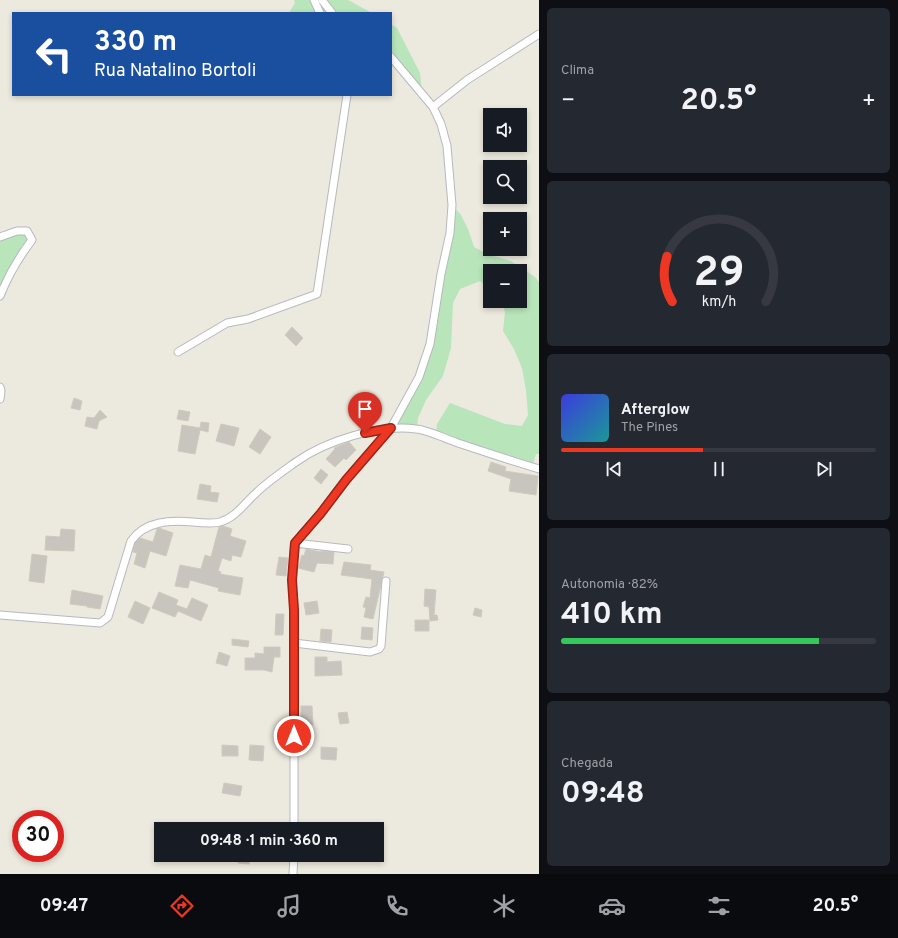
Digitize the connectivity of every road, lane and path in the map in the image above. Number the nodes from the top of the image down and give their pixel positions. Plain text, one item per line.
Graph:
1 (314, 0) edge
2 (322, 0) edge
3 (320, 12) edge
4 (331, 12) edge
5 (539, 34) edge
6 (392, 58) edge
7 (347, 96) edge
8 (433, 106) junction
9 (0, 237) edge
10 (0, 296) edge
11 (178, 352) dead end
12 (0, 387) edge
13 (0, 399) edge
14 (391, 428) junction
15 (539, 469) edge
16 (295, 543) junction
17 (348, 549) dead end
18 (386, 581) dead end
19 (0, 615) edge
20 (294, 643) junction
21 (294, 822) edge
22 (293, 862) edge
23 (292, 874) edge

1 - 3 street
2 - 4 street
5 - 8 street
6 - 8 street
7 - 11 street
8 - 14 street
9 - 10 street
12 - 13 street
14 - 15 street
14 - 16 street
14 - 19 street
16 - 17 street
16 - 20 street
18 - 20 street
20 - 21 street
22 - 23 street

